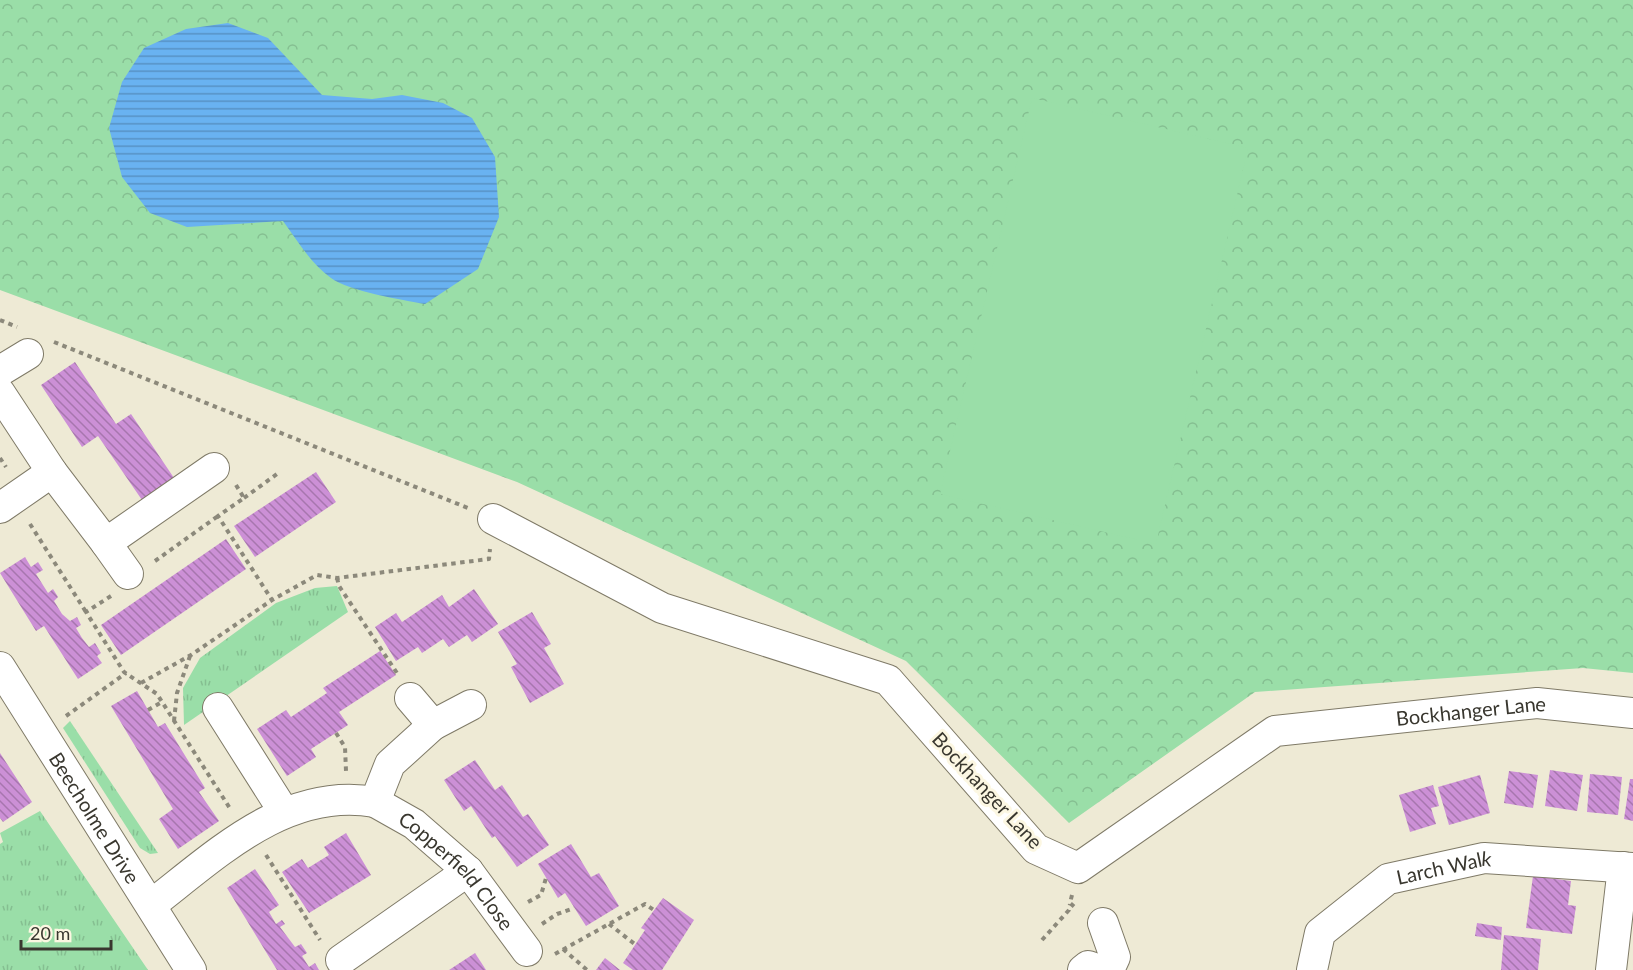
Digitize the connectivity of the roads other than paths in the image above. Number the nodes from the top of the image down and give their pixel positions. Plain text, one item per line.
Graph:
1 (31, 340) road end
2 (0, 371) edge
3 (0, 393) edge
4 (214, 468) road end
5 (52, 472) junction
6 (7, 503) edge
7 (493, 519) road end
8 (105, 543) junction
9 (131, 578) road end
10 (0, 667) edge
11 (410, 698) road end
12 (471, 705) dead end
13 (218, 708) dead end
14 (1633, 713) edge
15 (433, 725) junction
16 (375, 802) junction
17 (284, 812) junction
18 (1628, 867) edge
19 (468, 871) junction
20 (151, 905) junction
21 (1103, 923) dead end
22 (527, 951) road end
23 (332, 952) road end
24 (191, 970) edge
25 (1083, 970) edge
26 (1100, 970) edge
27 (1109, 970) edge
28 (1312, 970) edge
29 (1611, 970) edge

1 - 2 street
3 - 5 street
4 - 8 street
5 - 6 street
5 - 8 street
7 - 14 street, Bockhanger Lane
8 - 9 street
10 - 20 street, Beecholme Drive
11 - 15 street
12 - 15 street, Copperfield Close
13 - 17 street
15 - 16 street, Copperfield Close
16 - 17 street, Copperfield Close
16 - 19 street, Copperfield Close
17 - 20 street, Copperfield Close
18 - 28 street, Larch Walk
18 - 29 street, Larch Walk
19 - 22 street, Copperfield Close
19 - 23 street
20 - 24 street, Beecholme Drive
21 - 27 street
25 - 26 street

